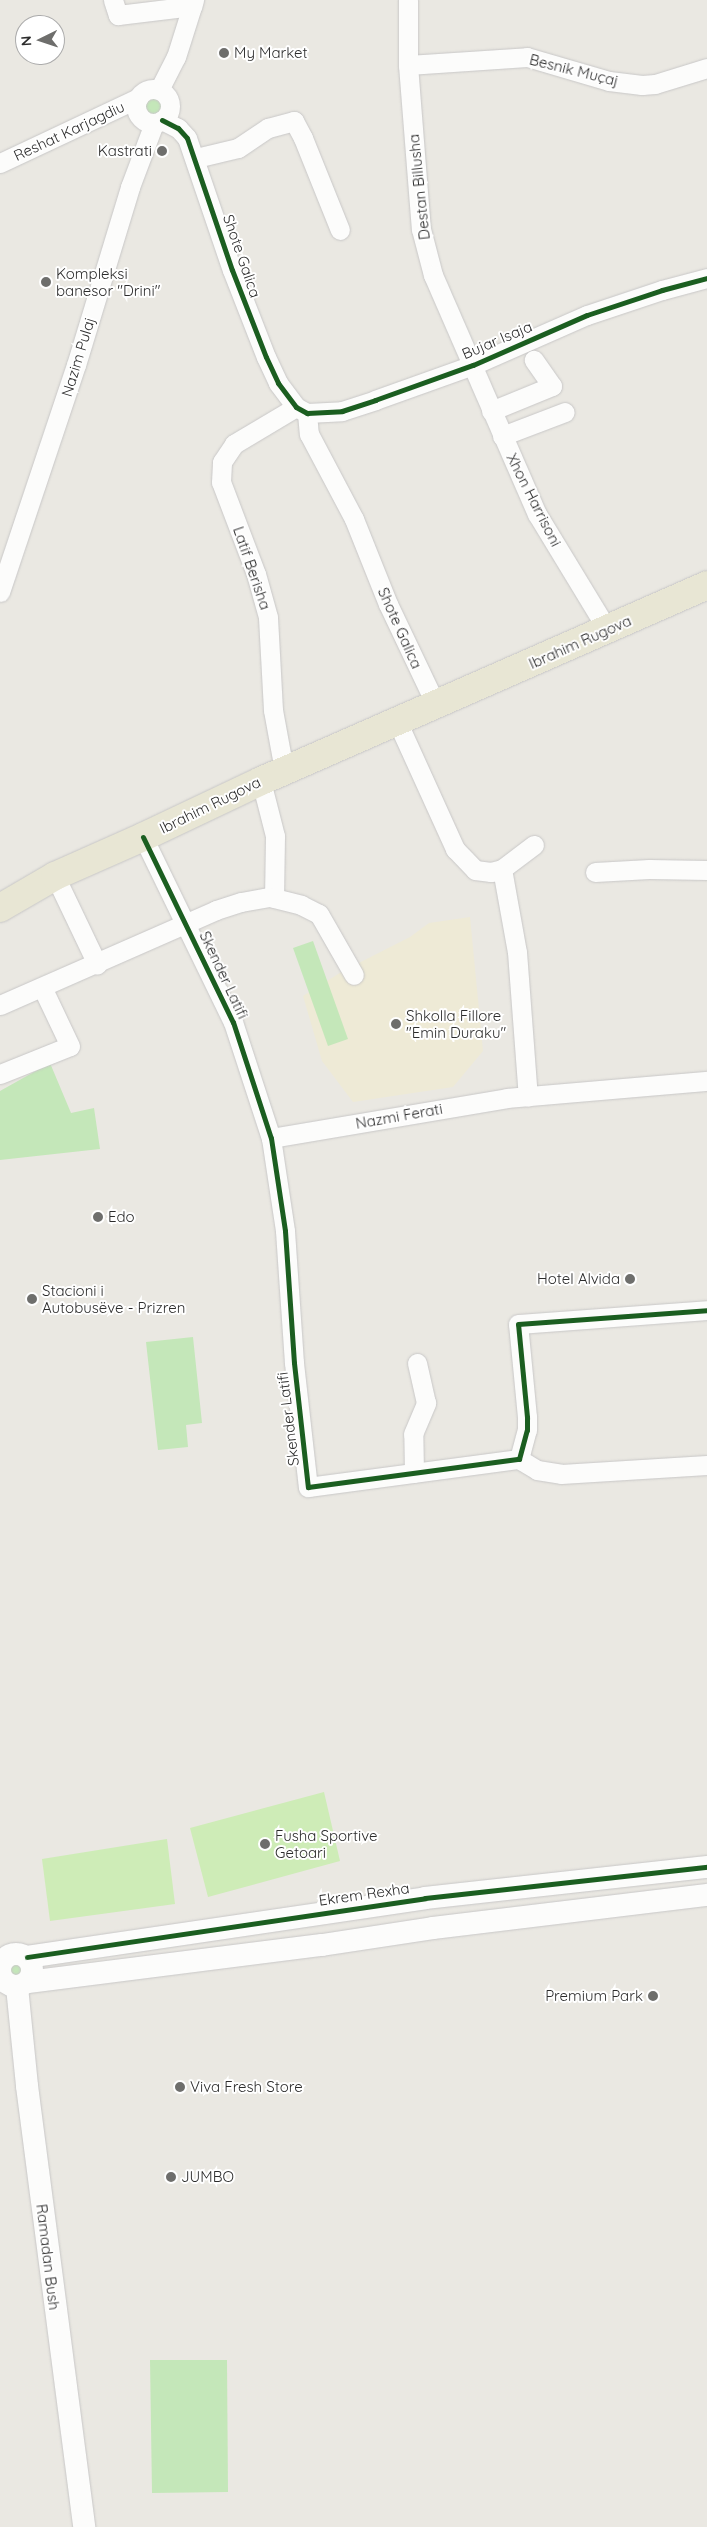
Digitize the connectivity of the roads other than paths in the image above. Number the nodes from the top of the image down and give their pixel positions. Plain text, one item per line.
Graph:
1 (113, 0) edge
2 (408, 0) edge
3 (193, 3) edge
4 (408, 65) junction
5 (707, 68) edge
6 (158, 90) junction
7 (138, 98) junction
8 (158, 121) junction
9 (196, 158) junction
10 (0, 163) edge
11 (340, 230) dead end
12 (707, 278) edge
13 (534, 360) dead end
14 (473, 365) junction
15 (302, 410) junction
16 (491, 411) junction
17 (565, 412) dead end
18 (502, 436) junction
19 (8, 547) edge
20 (707, 585) edge
21 (0, 592) edge
22 (607, 629) junction
23 (436, 705) junction
24 (397, 721) junction
25 (273, 776) junction
26 (144, 837) junction
27 (534, 845) dead end
28 (502, 869) junction
29 (707, 870) edge
30 (595, 872) dead end
31 (55, 876) junction
32 (274, 898) junction
33 (0, 908) edge
34 (187, 924) junction
35 (97, 964) junction
36 (354, 975) dead end
37 (42, 987) junction
38 (0, 1005) edge
39 (0, 1074) edge
40 (707, 1080) edge
41 (528, 1097) junction
42 (271, 1138) junction
43 (707, 1310) edge
44 (417, 1363) dead end
45 (519, 1459) junction
46 (707, 1465) edge
47 (414, 1474) junction
48 (707, 1867) edge
49 (707, 1895) edge
50 (12, 1957) edge
51 (13, 1985) edge
52 (84, 2527) edge

1 - 3 street
2 - 4 street, Destan Billusha
3 - 6 street
4 - 5 street, Besnik Muçaj
4 - 14 street, Destan Billusha
6 - 7 street
6 - 8 street
7 - 8 street
7 - 10 street, Reshat Karjagdiu
8 - 9 street, Shote Galica
8 - 19 street, Nazim Pulaj
9 - 11 street
9 - 15 street, Shote Galica
12 - 14 street, Bujar Isaja
13 - 16 street
14 - 15 street, Bujar Isaja
14 - 16 street, Xhon Harrisoni
15 - 23 street, Shote Galica
15 - 25 street, Latif Berisha
16 - 18 street, Xhon Harrisoni
17 - 18 street
18 - 22 street, Xhon Harrisoni
19 - 21 street, Nazim Pulaj
20 - 22 main road, Ibrahim Rugova
22 - 23 main road, Ibrahim Rugova
23 - 24 main road, Ibrahim Rugova
24 - 25 main road, Ibrahim Rugova
24 - 28 street
25 - 26 main road, Ibrahim Rugova
25 - 32 street, Latif Berisha
26 - 31 main road, Ibrahim Rugova
26 - 34 street, Skender Latifi
27 - 28 street
28 - 41 street
29 - 30 street
31 - 33 main road, Ibrahim Rugova
31 - 35 street
32 - 34 street
32 - 36 street
34 - 35 street
34 - 42 street, Skender Latifi
35 - 37 street
37 - 38 street
37 - 39 street
40 - 41 street, Nazmi Ferati
41 - 42 street, Nazmi Ferati
42 - 47 street, Skender Latifi
43 - 45 street
44 - 47 street
45 - 46 street
45 - 47 street, Skender Latifi
48 - 50 street, Ekrem Rexha
49 - 51 street
50 - 51 street
50 - 51 street
51 - 52 street, Ramadan Bush

